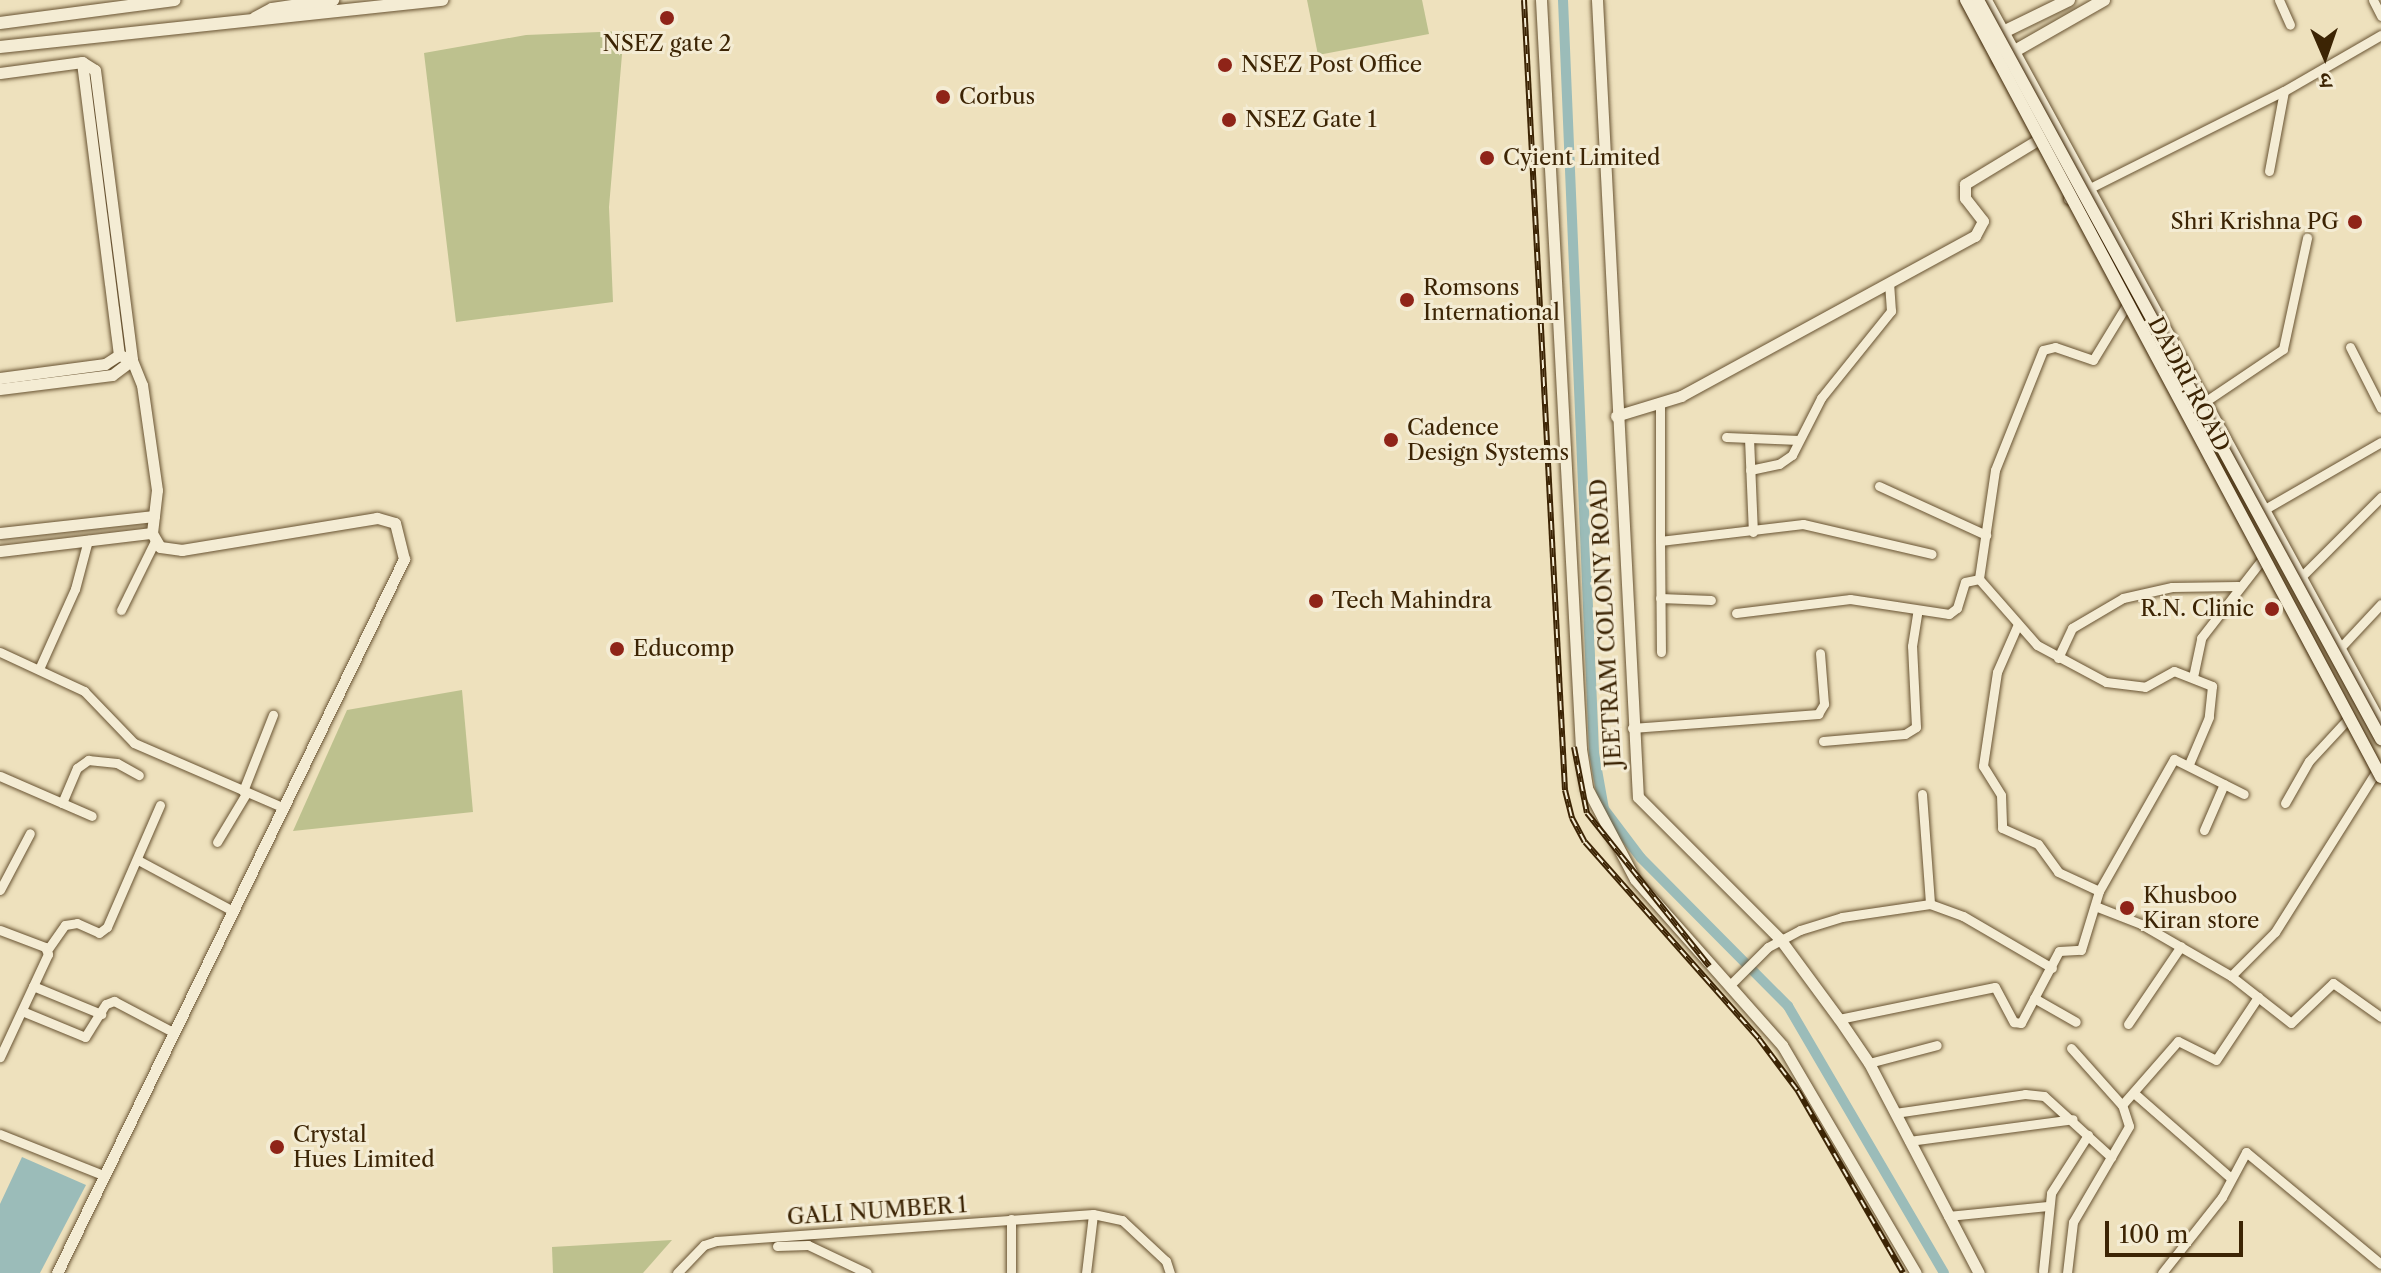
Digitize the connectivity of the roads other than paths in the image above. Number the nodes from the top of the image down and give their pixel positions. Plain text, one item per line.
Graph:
1 (174, 0) edge
2 (333, 0) edge
3 (443, 0) edge
4 (1541, 0) edge
5 (1597, 0) edge
6 (1964, 0) edge
7 (1978, 0) edge
8 (1986, 0) edge
9 (2069, 0) edge
10 (2104, 0) edge
11 (2279, 0) edge
12 (2373, 0) edge
13 (2381, 16) edge
14 (251, 21) junction
15 (0, 23) edge
16 (2290, 25) dead end
17 (2004, 32) junction
18 (2381, 35) edge
19 (1985, 41) junction
20 (0, 47) edge
21 (2015, 49) junction
22 (1996, 62) junction
23 (0, 73) edge
24 (2284, 91) junction
25 (2036, 141) junction
26 (2269, 171) dead end
27 (2088, 186) junction
28 (2068, 199) junction
29 (107, 210) junction
30 (2307, 238) dead end
31 (1889, 283) junction
32 (2126, 306) junction
33 (2350, 347) dead end
34 (119, 355) junction
35 (132, 360) junction
36 (0, 378) edge
37 (0, 389) edge
38 (2206, 401) junction
39 (1660, 402) junction
40 (2381, 408) edge
41 (1616, 416) junction
42 (1726, 437) dead end
43 (1749, 438) junction
44 (1799, 440) junction
45 (2381, 442) edge
46 (1750, 470) junction
47 (1879, 486) dead end
48 (2381, 497) edge
49 (2265, 509) junction
50 (154, 516) junction
51 (1753, 532) junction
52 (0, 533) edge
53 (1986, 535) junction
54 (153, 538) junction
55 (88, 540) junction
56 (1660, 541) junction
57 (0, 551) edge
58 (1932, 554) dead end
59 (2293, 561) junction
60 (2260, 562) junction
61 (2268, 576) junction
62 (2302, 576) junction
63 (1979, 579) junction
64 (2238, 586) junction
65 (1660, 598) junction
66 (1711, 600) dead end
67 (2381, 604) edge
68 (121, 610) dead end
69 (1918, 610) junction
70 (1736, 613) dead end
71 (2018, 624) junction
72 (2340, 648) junction
73 (0, 652) edge
74 (1661, 652) dead end
75 (1820, 653) dead end
76 (2058, 658) junction
77 (39, 669) junction
78 (2193, 677) junction
79 (273, 715) dead end
80 (2347, 720) junction
81 (2381, 724) edge
82 (1632, 728) junction
83 (2381, 739) edge
84 (1823, 741) dead end
85 (2189, 764) junction
86 (139, 775) dead end
87 (0, 776) edge
88 (2379, 779) edge
89 (2224, 784) junction
90 (245, 791) junction
91 (1922, 794) dead end
92 (2244, 794) dead end
93 (62, 803) junction
94 (2285, 803) dead end
95 (160, 805) dead end
96 (282, 807) junction
97 (92, 816) dead end
98 (2204, 830) dead end
99 (30, 833) dead end
100 (217, 842) dead end
101 (138, 860) junction
102 (0, 890) edge
103 (2099, 891) junction
104 (1930, 904) junction
105 (2095, 906) junction
106 (233, 911) junction
107 (0, 930) edge
108 (1780, 939) junction
109 (2181, 946) junction
110 (48, 949) junction
111 (2052, 968) junction
112 (2231, 976) junction
113 (1734, 982) junction
114 (33, 986) junction
115 (2258, 997) junction
116 (2034, 998) junction
117 (22, 1011) junction
118 (101, 1014) junction
119 (2381, 1017) edge
120 (1839, 1019) junction
121 (2076, 1022) dead end
122 (2128, 1024) dead end
123 (173, 1032) junction
124 (1937, 1045) dead end
125 (2071, 1048) dead end
126 (0, 1057) edge
127 (1869, 1063) junction
128 (2135, 1094) junction
129 (2122, 1105) junction
130 (1895, 1113) junction
131 (2073, 1119) junction
132 (0, 1134) edge
133 (2088, 1135) junction
134 (1909, 1141) junction
135 (2111, 1157) junction
136 (103, 1175) junction
137 (2231, 1178) junction
138 (2048, 1206) junction
139 (1093, 1214) junction
140 (1948, 1216) junction
141 (1011, 1219) junction
142 (777, 1246) dead end
143 (2381, 1264) edge
144 (2043, 1271) dead end
145 (57, 1273) edge
146 (677, 1273) edge
147 (867, 1273) edge
148 (1011, 1273) edge
149 (1086, 1273) edge
150 (1170, 1273) edge
151 (1916, 1273) edge
152 (1979, 1273) edge
153 (2067, 1273) edge
154 (2162, 1273) edge

1 - 15 main road
2 - 14 main road
3 - 14 main road
4 - 113 street
5 - 41 street, JEETRAM COLONY ROAD
6 - 19 street, DADRI ROAD
6 - 88 main road, bridge
7 - 83 main road, bridge
8 - 17 street, DADRI ROAD
9 - 17 main road
10 - 21 main road
11 - 16 street
12 - 13 street
14 - 20 main road
17 - 19 main road
17 - 21 street, DADRI ROAD
18 - 24 street
19 - 22 street, DADRI ROAD
21 - 22 main road
21 - 27 street, DADRI ROAD
22 - 25 street, DADRI ROAD
23 - 29 street
24 - 26 street
24 - 27 street
25 - 28 street, DADRI ROAD
25 - 31 street
27 - 28 street
27 - 38 street, DADRI ROAD
28 - 32 street, DADRI ROAD
29 - 34 street
29 - 35 street
30 - 38 street
31 - 39 street
31 - 44 street
32 - 53 street
32 - 60 street, DADRI ROAD
33 - 40 street
34 - 35 street
34 - 36 street
35 - 37 street
35 - 50 street
38 - 49 street, DADRI ROAD
39 - 41 street
39 - 56 street
41 - 82 street, JEETRAM COLONY ROAD
42 - 43 street
43 - 44 street
43 - 46 street
44 - 46 street
45 - 49 street
46 - 51 street
47 - 53 street
48 - 62 street
49 - 59 street, DADRI ROAD
50 - 52 street
50 - 54 street
51 - 56 street
51 - 58 street
53 - 63 street
54 - 55 street
54 - 68 street
54 - 96 street
55 - 57 street
55 - 77 street
56 - 65 street
59 - 61 street
59 - 62 street, DADRI ROAD
60 - 61 street, DADRI ROAD
60 - 64 street
61 - 80 street, DADRI ROAD
62 - 72 street, DADRI ROAD
63 - 69 street
63 - 71 street
64 - 76 street
64 - 78 street
65 - 66 street
65 - 74 street
67 - 72 street
69 - 70 street
69 - 84 street
71 - 76 street
71 - 103 street
72 - 81 street, DADRI ROAD
73 - 77 street
75 - 82 street
76 - 78 street
77 - 90 street
78 - 85 street
79 - 90 street
80 - 88 street, DADRI ROAD
80 - 94 street
82 - 108 street, JEETRAM COLONY ROAD
85 - 89 street
85 - 103 street
86 - 93 street
87 - 93 street
88 - 112 street
89 - 92 street
89 - 98 street
90 - 96 street
90 - 100 street
91 - 104 street
93 - 97 street
95 - 101 street
96 - 106 street
99 - 102 street
101 - 106 street
101 - 110 street
103 - 105 street
104 - 108 street
104 - 111 street
105 - 109 street
105 - 111 street
106 - 123 street
107 - 110 street
108 - 113 street
108 - 120 street, JEETRAM COLONY ROAD
109 - 112 street
109 - 122 street
110 - 114 street
111 - 116 street
112 - 115 street
113 - 151 street
114 - 117 street
114 - 118 street
115 - 119 street
115 - 128 street
116 - 120 street
116 - 121 street
117 - 118 street
117 - 126 street
118 - 123 street
120 - 127 street, JEETRAM COLONY ROAD
123 - 136 street
124 - 127 street
125 - 129 street
127 - 130 street, JEETRAM COLONY ROAD
128 - 129 street
128 - 137 street
129 - 135 street
130 - 131 street
130 - 134 street, JEETRAM COLONY ROAD
131 - 133 street
131 - 134 street
132 - 136 street
133 - 135 street
133 - 138 street
134 - 140 street, JEETRAM COLONY ROAD
135 - 153 street
136 - 145 street
137 - 143 street
137 - 154 street
138 - 140 street
138 - 144 street
139 - 141 street, GALI NUMBER 1
139 - 149 street
139 - 150 street
140 - 152 street, JEETRAM COLONY ROAD
141 - 146 street, GALI NUMBER 1
141 - 148 street
142 - 147 street

